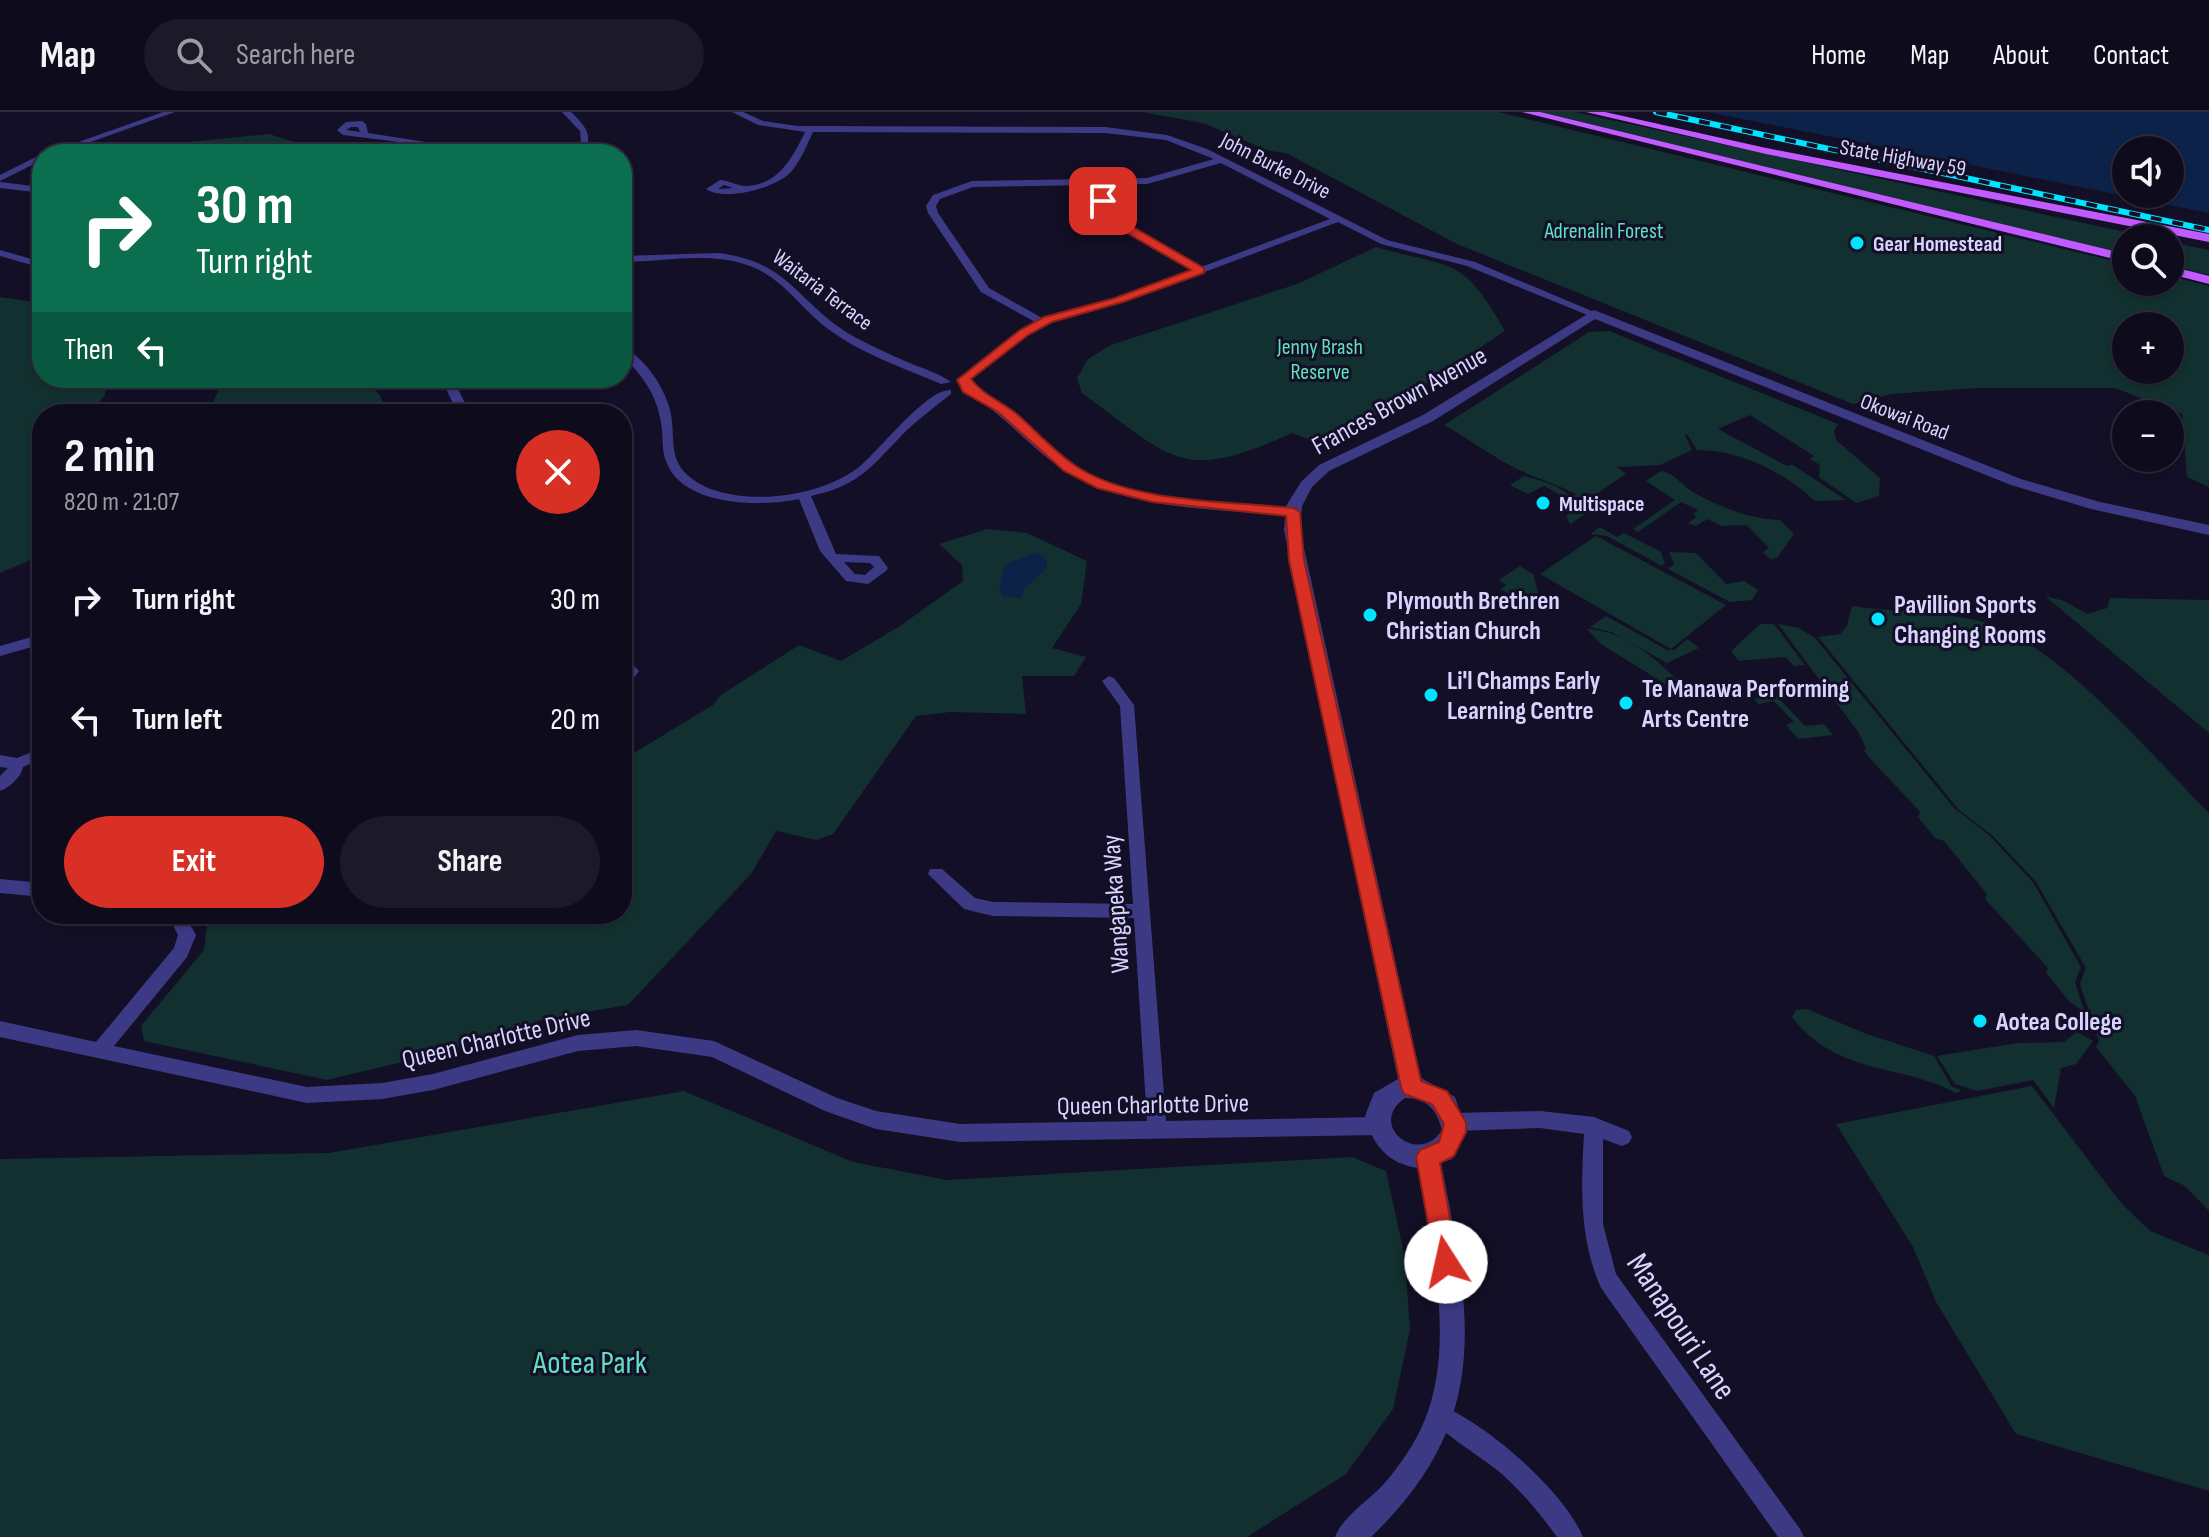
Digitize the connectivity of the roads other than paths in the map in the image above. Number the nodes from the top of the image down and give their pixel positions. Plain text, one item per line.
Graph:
1 (171, 112) edge
2 (566, 112) edge
3 (736, 112) edge
4 (1527, 112) edge
5 (1591, 112) edge
6 (810, 130) junction
7 (365, 136) dead end
8 (78, 144) edge
9 (415, 144) edge
10 (585, 144) edge
11 (1750, 148) junction
12 (1222, 160) junction
13 (32, 162) edge
14 (0, 178) edge
15 (1097, 184) junction
16 (0, 185) edge
17 (32, 189) edge
18 (744, 189) dead end
19 (1338, 219) junction
20 (2112, 226) edge
21 (2209, 238) edge
22 (2184, 241) edge
23 (2209, 247) edge
24 (0, 253) edge
25 (2112, 255) edge
26 (632, 259) edge
27 (32, 262) edge
28 (1200, 270) junction
29 (2184, 274) edge
30 (2209, 280) edge
31 (1594, 314) junction
32 (1042, 322) junction
33 (632, 361) edge
34 (966, 384) junction
35 (946, 387) junction
36 (804, 495) junction
37 (1293, 512) junction
38 (2209, 530) edge
39 (832, 558) dead end
40 (32, 642) edge
41 (0, 651) edge
42 (1109, 681) dead end
43 (32, 756) edge
44 (8, 763) edge
45 (0, 785) edge
46 (936, 874) dead end
47 (0, 886) edge
48 (32, 889) edge
49 (1141, 911) junction
50 (181, 924) edge
51 (0, 1029) edge
52 (98, 1052) junction
53 (1411, 1087) junction
54 (1455, 1122) junction
55 (1378, 1126) junction
56 (1594, 1126) junction
57 (1157, 1129) junction
58 (1622, 1137) dead end
59 (1428, 1157) junction
60 (1442, 1417) junction
61 (1350, 1537) edge
62 (1571, 1537) edge
63 (1792, 1537) edge

1 - 8 street
2 - 10 street
3 - 6 street, John Burke Drive
4 - 25 main road, State Highway 59
5 - 11 main road, State Highway 59
6 - 12 street, John Burke Drive
6 - 18 street
7 - 9 street
11 - 20 main road
11 - 21 main road, State Highway 59
12 - 15 street
12 - 19 street, John Burke Drive
13 - 14 street
15 - 28 street
15 - 32 street
16 - 17 street
19 - 28 street
19 - 31 street, John Burke Drive
22 - 23 main road
24 - 27 street
26 - 35 street, Waitaria Terrace
28 - 32 street
29 - 30 main road
31 - 37 street, Frances Brown Avenue
31 - 38 street, Okowai Road
32 - 34 street
33 - 36 street
34 - 35 street
34 - 37 street
35 - 36 street
36 - 39 street
37 - 53 street
40 - 41 street
42 - 49 street, Wangapeka Way
43 - 44 street
44 - 45 street
46 - 49 street
47 - 48 street
49 - 57 street, Wangapeka Way
50 - 52 street
51 - 52 street, Queen Charlotte Drive
52 - 57 street, Queen Charlotte Drive
53 - 54 street
53 - 55 street
54 - 56 street
54 - 59 street
55 - 57 street, Queen Charlotte Drive
55 - 59 street
56 - 58 street
56 - 63 street, Manapouri Lane
59 - 60 street
60 - 61 street
60 - 62 street

